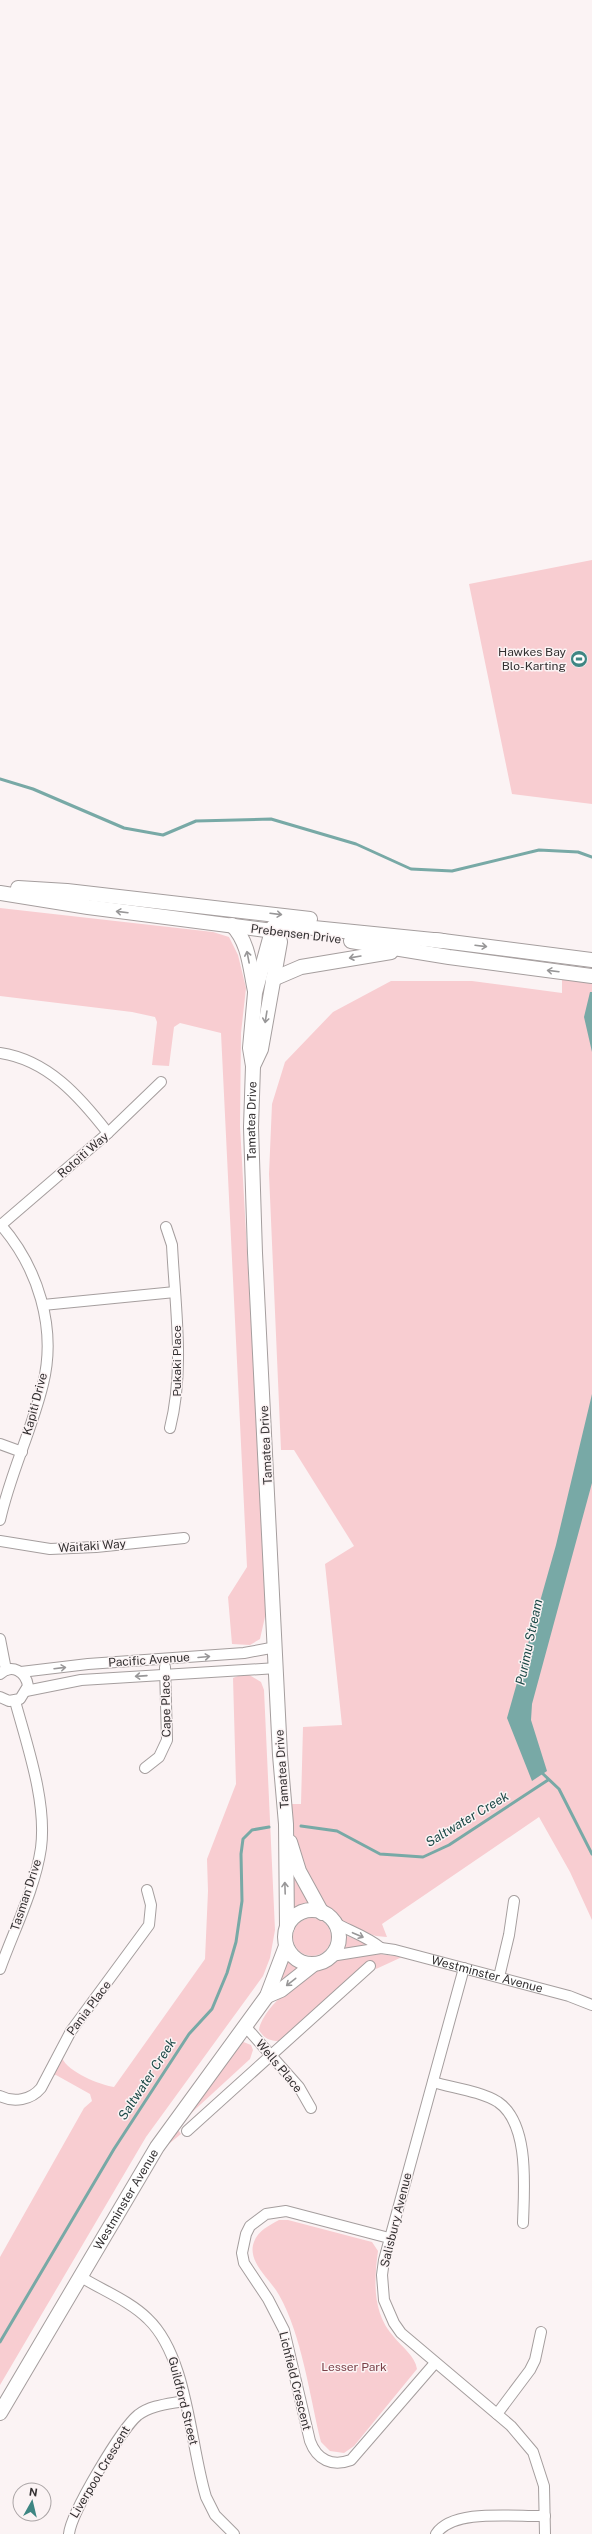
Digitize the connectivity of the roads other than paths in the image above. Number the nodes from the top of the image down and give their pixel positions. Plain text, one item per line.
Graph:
1 (0, 888) edge
2 (67, 891) junction
3 (0, 893) edge
4 (232, 925) junction
5 (275, 930) junction
6 (443, 941) junction
7 (422, 951) junction
8 (592, 960) edge
9 (592, 976) edge
10 (273, 979) junction
11 (255, 993) junction
12 (0, 1053) edge
13 (253, 1066) junction
14 (161, 1082) dead end
15 (108, 1133) junction
16 (1, 1224) edge
17 (166, 1227) dead end
18 (175, 1292) junction
19 (43, 1305) junction
20 (170, 1428) dead end
21 (0, 1444) edge
22 (22, 1452) junction
23 (0, 1520) edge
24 (184, 1538) dead end
25 (0, 1541) edge
26 (0, 1639) edge
27 (276, 1647) junction
28 (165, 1660) junction
29 (277, 1668) junction
30 (3, 1672) edge
31 (21, 1672) junction
32 (165, 1674) junction
33 (26, 1692) junction
34 (0, 1697) edge
35 (15, 1701) junction
36 (145, 1768) dead end
37 (286, 1824) junction
38 (147, 1890) dead end
39 (514, 1901) dead end
40 (322, 1913) junction
41 (334, 1923) junction
42 (287, 1927) junction
43 (286, 1946) junction
44 (381, 1948) junction
45 (331, 1956) junction
46 (314, 1964) junction
47 (370, 1966) dead end
48 (464, 1968) junction
49 (0, 1969) edge
50 (499, 1977) junction
51 (267, 1996) junction
52 (592, 2005) edge
53 (245, 2026) junction
54 (272, 2056) junction
55 (433, 2082) junction
56 (0, 2096) edge
57 (311, 2108) dead end
58 (187, 2132) dead end
59 (523, 2223) dead end
60 (389, 2238) junction
61 (81, 2277) junction
62 (541, 2332) dead end
63 (435, 2363) junction
64 (184, 2401) junction
65 (0, 2413) edge
66 (497, 2414) junction
67 (545, 2516) junction
68 (69, 2534) edge
69 (234, 2534) edge
70 (436, 2534) edge
71 (545, 2534) edge

1 - 2 main road, Prebensen Drive
2 - 5 main road
2 -> 6 main road, Prebensen Drive
4 -> 3 main road, Prebensen Drive
4 - 5 main road, Prebensen Drive
11 -> 4 main road
5 - 6 main road
5 - 7 main road, Prebensen Drive
5 - 10 main road, Tamatea Drive
5 - 11 main road, Tamatea Drive
6 -> 8 main road, Prebensen Drive
9 -> 7 main road, Prebensen Drive
7 -> 10 main road
10 -> 13 main road, Tamatea Drive
11 - 13 main road, Tamatea Drive
12 - 15 street
13 - 27 main road, Tamatea Drive
14 - 15 street, Rotoiti Way
15 - 16 street, Rotoiti Way
16 - 19 street, Kapiti Drive
17 - 18 street, Pukaki Place
18 - 19 street
18 - 20 street, Pukaki Place
19 - 22 street, Kapiti Drive
21 - 22 street
22 - 23 street, Kapiti Drive
24 - 25 street, Waitaki Way
26 - 30 street
28 -> 27 street, Pacific Avenue
27 - 29 main road, Tamatea Drive
31 -> 28 street, Pacific Avenue
28 - 32 street, Cape Place
29 - 32 street, Pacific Avenue
29 - 37 main road, Tamatea Drive
30 - 31 street, Pacific Avenue
31 - 33 street
32 -> 33 street, Pacific Avenue
32 - 36 street, Cape Place
33 - 35 street
34 - 35 street
35 - 49 street, Tasman Drive
37 - 40 main road, Tamatea Drive
42 -> 37 main road, Tamatea Drive
38 - 56 street, Pania Place
39 - 50 street
40 - 41 main road
40 - 42 main road
41 -> 44 street, Westminster Avenue
41 - 45 main road
42 - 43 main road
43 - 46 main road
43 - 51 main road, Westminster Avenue
44 - 45 street, Westminster Avenue
44 - 48 street, Westminster Avenue
45 - 46 main road
46 -> 51 main road, Westminster Avenue
47 - 54 street
48 - 50 street, Westminster Avenue
48 - 55 street, Salisbury Avenue
50 - 52 street, Westminster Avenue
51 - 53 main road, Westminster Avenue
53 - 54 street, Wells Place
53 - 61 main road, Westminster Avenue
54 - 57 street, Wells Place
54 - 58 street
55 - 59 street
55 - 60 street, Salisbury Avenue
60 - 63 street, Salisbury Avenue
60 - 63 street, Lichfield Crescent
61 - 64 street, Guildford Street
61 - 65 main road, Westminster Avenue
62 - 66 street
63 - 66 street, Salisbury Avenue
64 - 68 street, Liverpool Crescent
64 - 69 street, Guildford Street
66 - 67 street, Salisbury Avenue
67 - 70 street
67 - 71 street, Salisbury Avenue

